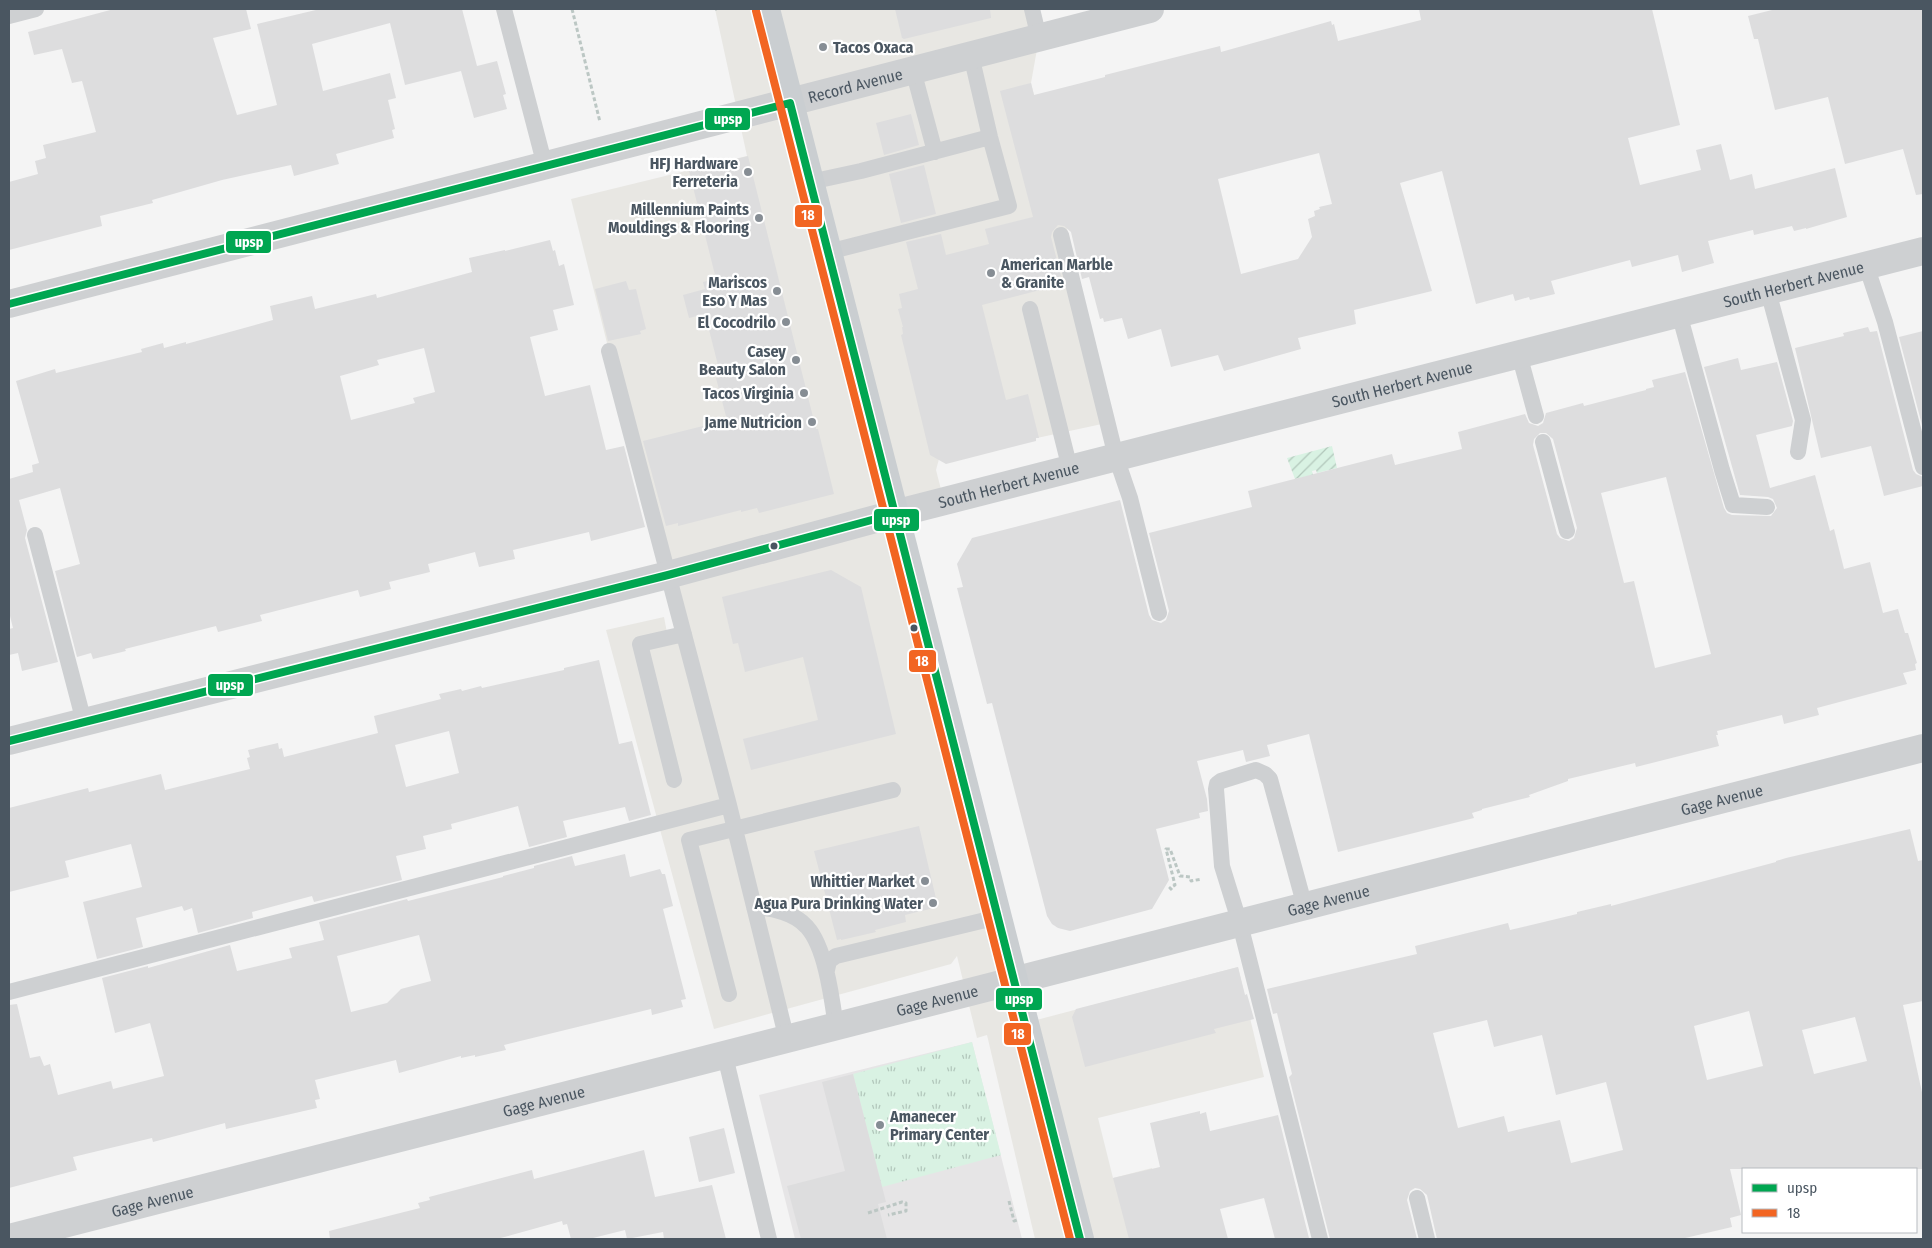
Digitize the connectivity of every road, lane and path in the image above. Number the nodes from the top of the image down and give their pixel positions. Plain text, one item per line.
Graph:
1 (36, 9) edge
2 (504, 9) edge
3 (572, 9) edge
4 (766, 9) edge
5 (1032, 9) edge
6 (1150, 9) edge
7 (9, 16) edge
8 (1039, 38) junction
9 (971, 55) junction
10 (913, 70) junction
11 (790, 103) junction
12 (990, 137) junction
13 (607, 150) junction
14 (934, 152) junction
15 (545, 166) junction
16 (810, 182) junction
17 (1061, 235) dead end
18 (1923, 251) edge
19 (828, 252) junction
20 (1866, 266) junction
21 (1768, 290) junction
22 (9, 304) edge
23 (1030, 309) dead end
24 (1679, 313) junction
25 (609, 351) dead end
26 (1519, 354) junction
27 (1536, 416) dead end
28 (1543, 442) dead end
29 (1798, 452) dead end
30 (1116, 457) junction
31 (1923, 467) edge
32 (1070, 469) junction
33 (1767, 507) dead end
34 (894, 514) junction
35 (1567, 531) dead end
36 (35, 535) dead end
37 (668, 575) junction
38 (1160, 613) dead end
39 (684, 634) junction
40 (84, 722) junction
41 (9, 741) edge
42 (1923, 748) edge
43 (674, 780) dead end
44 (893, 790) dead end
45 (729, 805) junction
46 (735, 829) junction
47 (1190, 877) dead end
48 (1172, 890) dead end
49 (754, 907) junction
50 (1305, 907) junction
51 (998, 916) junction
52 (1240, 924) junction
53 (827, 970) junction
54 (1015, 981) junction
55 (9, 992) edge
56 (729, 994) dead end
57 (836, 1027) junction
58 (787, 1040) junction
59 (725, 1056) junction
60 (1417, 1198) dead end
61 (1009, 1202) dead end
62 (868, 1212) dead end
63 (888, 1216) dead end
64 (1017, 1220) dead end
65 (9, 1238) edge
66 (769, 1239) edge
67 (1080, 1239) edge
68 (1320, 1239) edge
69 (1427, 1239) edge

1 - 7 lane
2 - 15 lane
3 - 13 path
4 - 11 main road
5 - 8 lane
6 - 8 street, Record Avenue
8 - 9 street, Record Avenue
9 - 10 street, Record Avenue
9 - 12 lane
10 - 11 street, Record Avenue
10 - 14 lane
11 - 13 street, Record Avenue
11 - 16 main road
12 - 14 lane
12 - 19 lane
13 - 15 street, Record Avenue
14 - 16 lane
15 - 22 street, Record Avenue
16 - 19 main road
17 - 30 lane
18 - 20 street, South Herbert Avenue
19 - 34 main road
20 - 21 street, South Herbert Avenue
20 - 31 lane
21 - 24 street, South Herbert Avenue
21 - 29 lane
23 - 32 lane
24 - 26 street, South Herbert Avenue
24 - 33 lane
25 - 37 lane
26 - 27 lane
26 - 30 street, South Herbert Avenue
28 - 35 lane
30 - 32 street, South Herbert Avenue
30 - 38 lane
32 - 34 street, South Herbert Avenue
34 - 37 street, South Herbert Avenue
34 - 51 main road
36 - 40 lane
37 - 39 lane
37 - 40 street, South Herbert Avenue
39 - 43 lane
39 - 45 lane
40 - 41 street, South Herbert Avenue
42 - 50 street, Gage Avenue
44 - 46 lane
45 - 46 lane
45 - 55 lane
46 - 49 lane
46 - 56 lane
47 - 48 path
49 - 53 lane
49 - 58 lane
50 - 52 street, Gage Avenue
50 - 52 lane
51 - 53 lane
51 - 54 main road
52 - 54 street, Gage Avenue
52 - 68 lane
53 - 57 lane
54 - 57 street, Gage Avenue
54 - 67 main road
57 - 58 street, Gage Avenue
58 - 59 street, Gage Avenue
59 - 65 street, Gage Avenue
59 - 66 lane
60 - 69 lane
61 - 64 path
62 - 63 path

